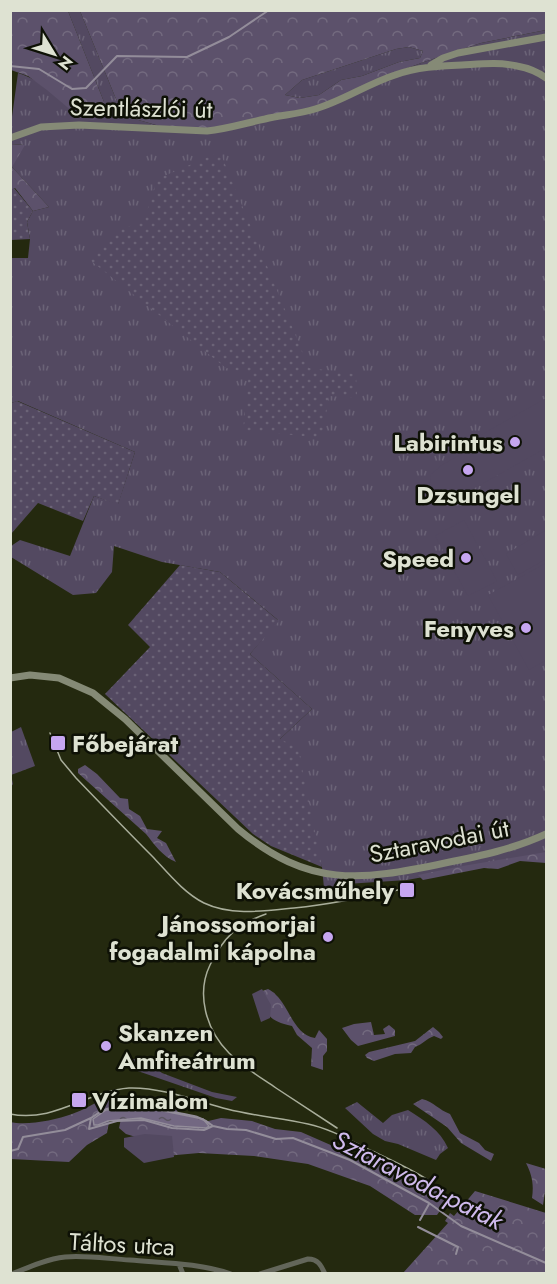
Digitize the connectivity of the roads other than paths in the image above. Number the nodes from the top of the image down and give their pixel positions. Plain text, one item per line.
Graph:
1 (546, 37) edge
2 (429, 66) junction
3 (546, 78) edge
4 (10, 138) edge
5 (10, 678) edge
6 (546, 834) edge
7 (179, 1264) junction
8 (12, 1274) edge
9 (183, 1274) edge
10 (231, 1274) edge
11 (260, 1274) edge
12 (325, 1274) edge

1 - 2 street
2 - 3 street, Szentlászlói út
2 - 4 street, Szentlászlói út
5 - 6 street, Sztaravodai út
7 - 8 street, Táltos utca
7 - 9 street
7 - 10 street, Táltos utca
11 - 12 street

